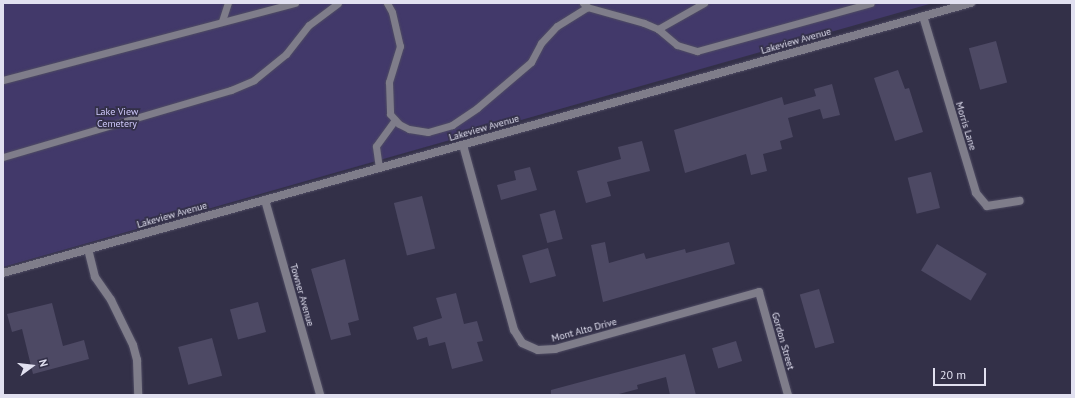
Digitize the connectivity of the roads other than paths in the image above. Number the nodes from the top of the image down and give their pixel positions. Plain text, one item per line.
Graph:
1 (228, 3) edge
2 (295, 3) edge
3 (338, 3) edge
4 (387, 3) edge
5 (704, 3) edge
6 (871, 3) edge
7 (971, 3) edge
8 (585, 5) edge
9 (923, 16) junction
10 (222, 21) junction
11 (658, 29) junction
12 (3, 80) edge
13 (395, 120) junction
14 (463, 145) junction
15 (3, 157) edge
16 (379, 168) junction
17 (265, 200) junction
18 (1020, 201) dead end
19 (88, 250) junction
20 (3, 273) edge
21 (759, 292) joint
22 (138, 395) edge
23 (320, 395) edge
24 (788, 395) edge

1 - 10 lane
2 - 10 lane
3 - 15 lane
4 - 13 lane
5 - 11 lane
6 - 11 lane
7 - 9 street, Lakeview Avenue
8 - 11 lane
8 - 13 lane
9 - 14 street, Lakeview Avenue
9 - 18 street, Morris Lane
10 - 12 lane
13 - 16 lane
14 - 16 street, Lakeview Avenue
14 - 21 street, Mont Alto Drive
16 - 17 street, Lakeview Avenue
17 - 19 street, Lakeview Avenue
17 - 23 street, Towner Avenue
19 - 20 street, Lakeview Avenue
19 - 22 street
21 - 24 street, Gordon Street

